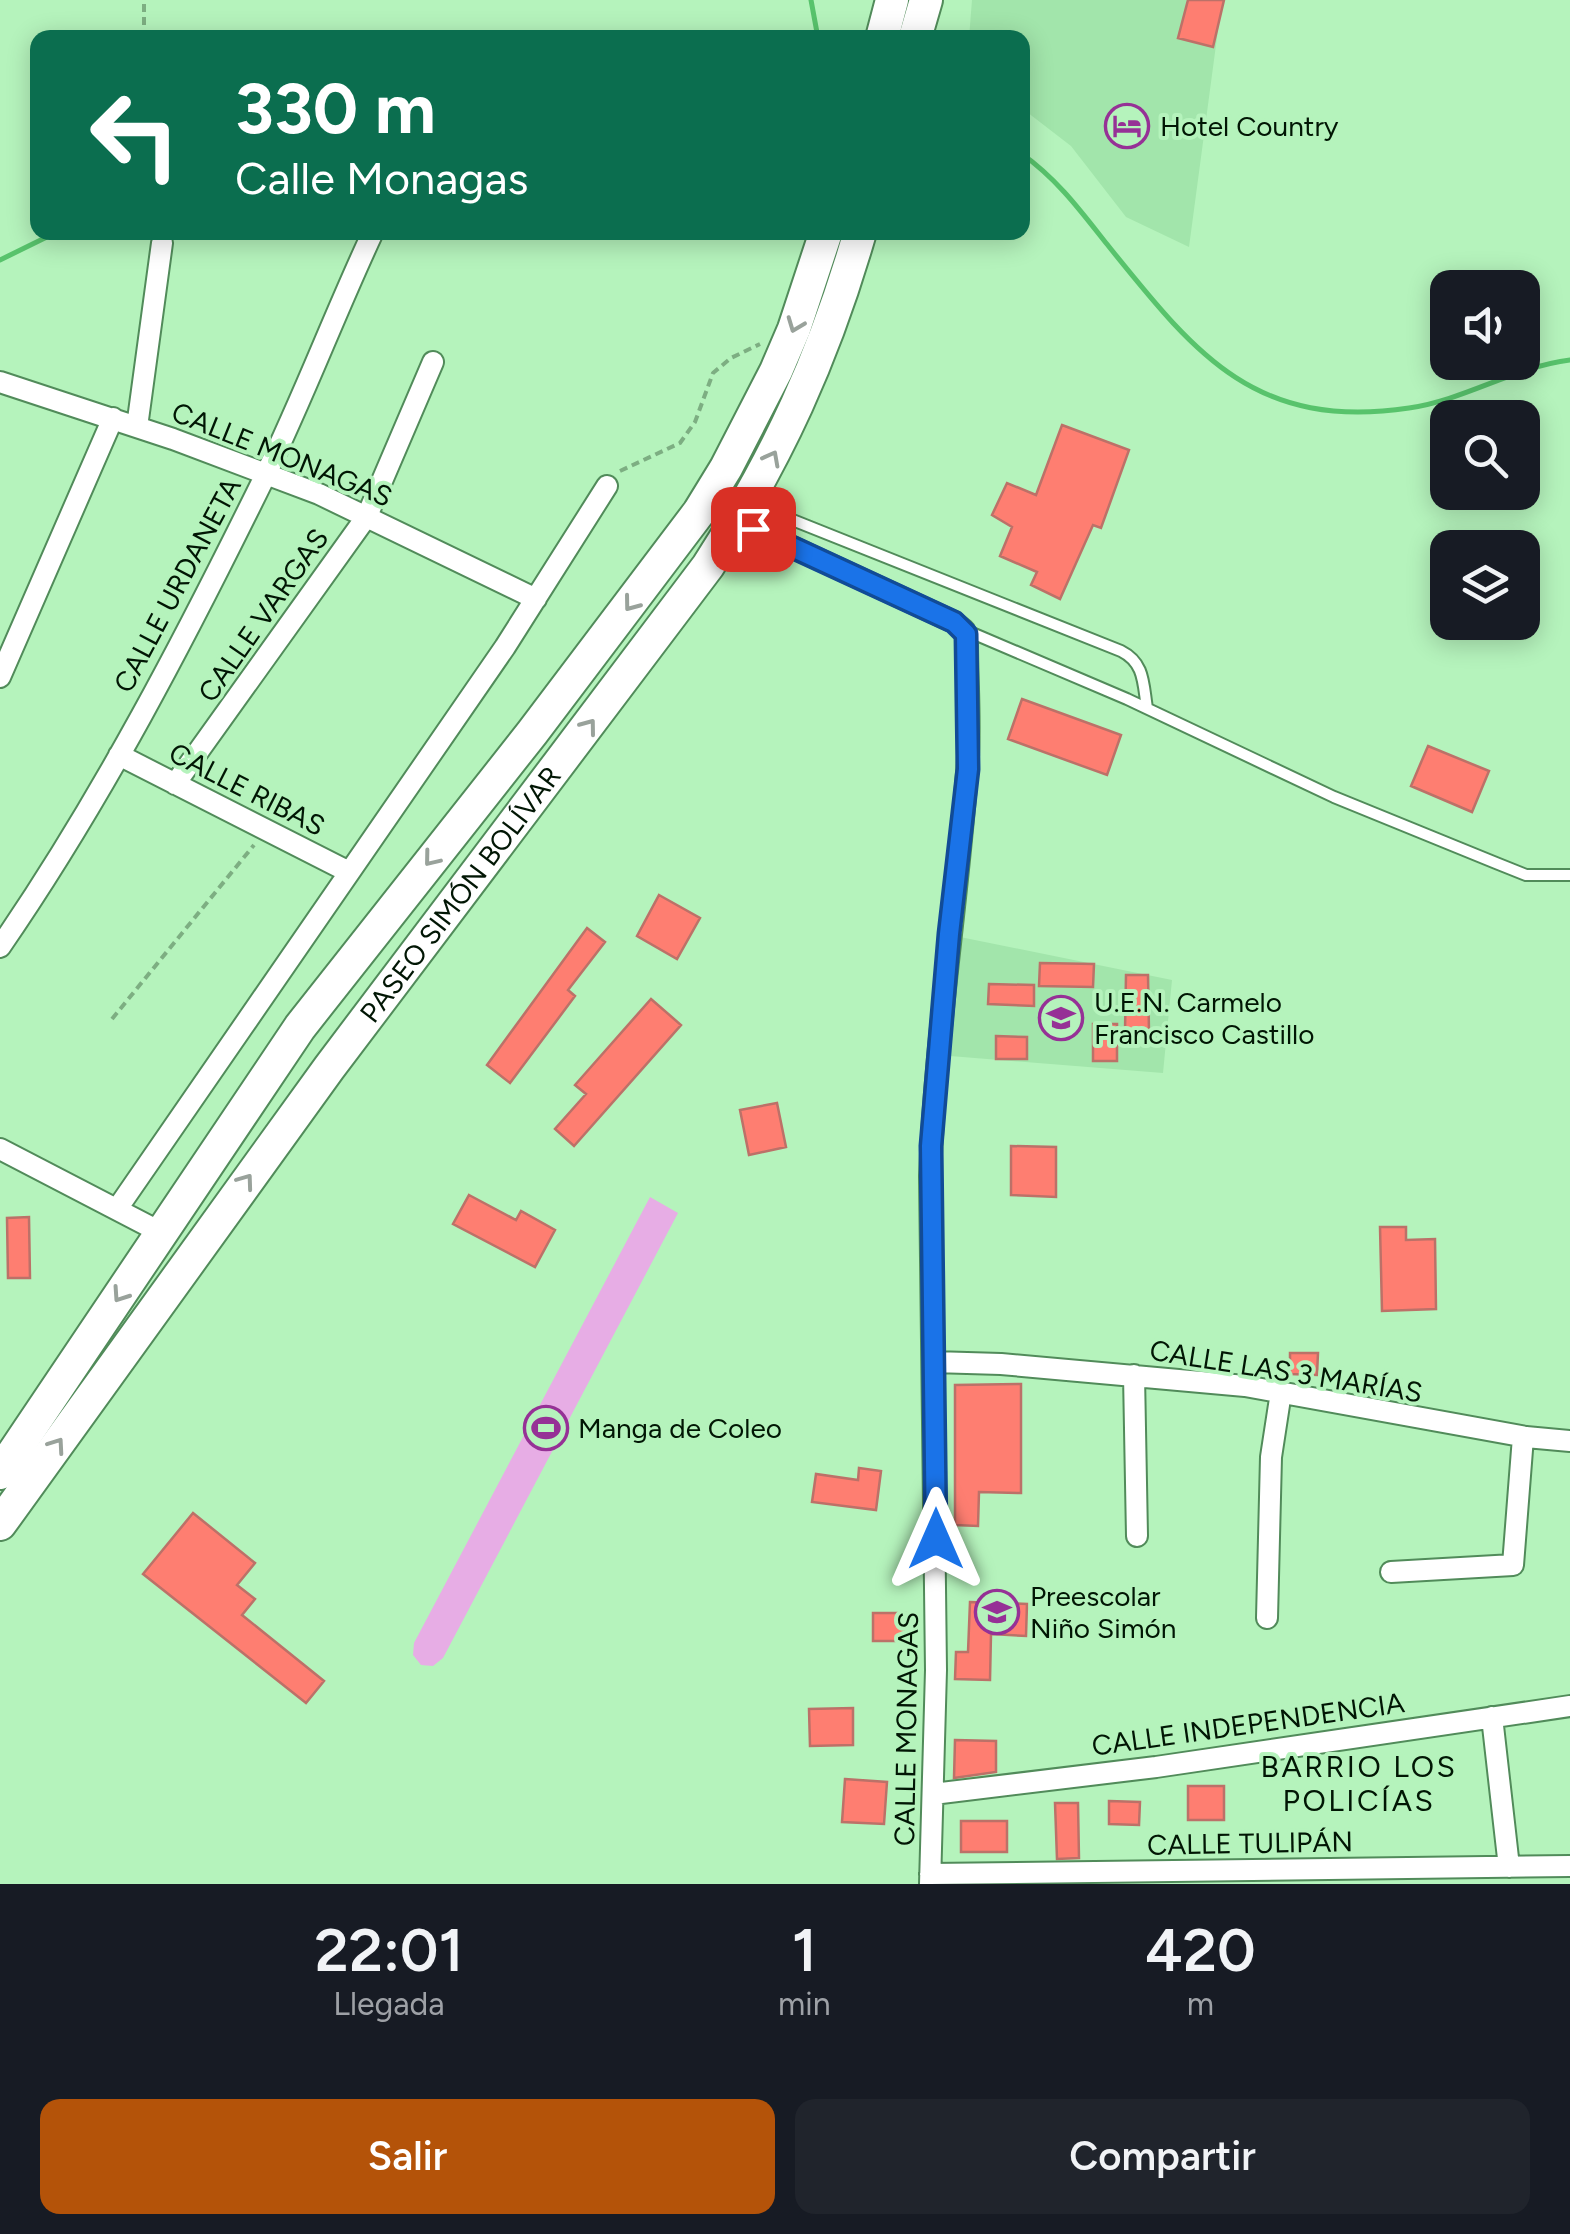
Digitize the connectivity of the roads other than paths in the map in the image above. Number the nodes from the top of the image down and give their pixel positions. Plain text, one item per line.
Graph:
1 (892, 0) edge
2 (926, 0) edge
3 (884, 30) edge
4 (917, 30) edge
5 (369, 240) edge
6 (823, 240) edge
7 (858, 240) edge
8 (162, 243) dead end
9 (433, 362) dead end
10 (0, 382) edge
11 (112, 418) junction
12 (137, 427) junction
13 (266, 474) junction
14 (607, 486) road end
15 (367, 516) junction
16 (745, 525) junction
17 (536, 599) junction
18 (964, 630) junction
19 (0, 677) edge
20 (1147, 708) junction
21 (119, 755) junction
22 (176, 784) junction
23 (350, 872) junction
24 (1570, 875) edge
25 (0, 947) edge
26 (0, 1149) edge
27 (117, 1209) junction
28 (162, 1233) junction
29 (934, 1362) junction
30 (1134, 1375) junction
31 (1281, 1392) junction
32 (1523, 1437) junction
33 (1570, 1441) edge
34 (0, 1473) edge
35 (0, 1524) edge
36 (1138, 1536) dead end
37 (1391, 1572) dead end
38 (1267, 1618) dead end
39 (1570, 1706) edge
40 (1492, 1717) junction
41 (934, 1794) junction
42 (1508, 1866) junction
43 (1570, 1866) edge
44 (930, 1879) edge

1 - 3 main road
2 - 4 main road
5 - 13 street, CALLE URDANETA
6 -> 28 main road, PASEO SIMÓN BOLÍVAR
16 -> 7 main road, PASEO SIMÓN BOLÍVAR
8 - 12 street
9 - 15 street, CALLE VARGAS
10 - 11 street, CALLE MONAGAS
11 - 12 street, CALLE MONAGAS
11 - 19 street
12 - 13 street, CALLE MONAGAS
13 - 15 street, CALLE MONAGAS
13 - 21 street, CALLE URDANETA
14 - 17 street
15 - 17 street, CALLE MONAGAS
15 - 22 street, CALLE VARGAS
16 - 18 street
16 - 20 lane
35 -> 16 main road, PASEO SIMÓN BOLÍVAR
17 - 23 street
18 - 20 lane
18 - 29 street, CALLE MONAGAS
20 - 24 lane
21 - 22 street, CALLE RIBAS
21 - 25 street, CALLE URDANETA
22 - 23 street, CALLE RIBAS
23 - 27 street
26 - 27 street
27 - 28 street
28 -> 34 main road, PASEO SIMÓN BOLÍVAR
29 - 30 street, CALLE LAS 3 MARÍAS
29 - 41 street, CALLE MONAGAS
30 - 31 street, CALLE LAS 3 MARÍAS
30 - 36 street
31 - 32 street, CALLE LAS 3 MARÍAS
31 - 38 street
32 - 33 street, CALLE LAS 3 MARÍAS
32 - 37 street
39 - 40 street, CALLE INDEPENDENCIA
40 - 41 street, CALLE INDEPENDENCIA
40 - 42 street
41 - 44 street, CALLE MONAGAS
42 - 43 street, CALLE TULIPÁN
42 - 44 street, CALLE TULIPÁN

